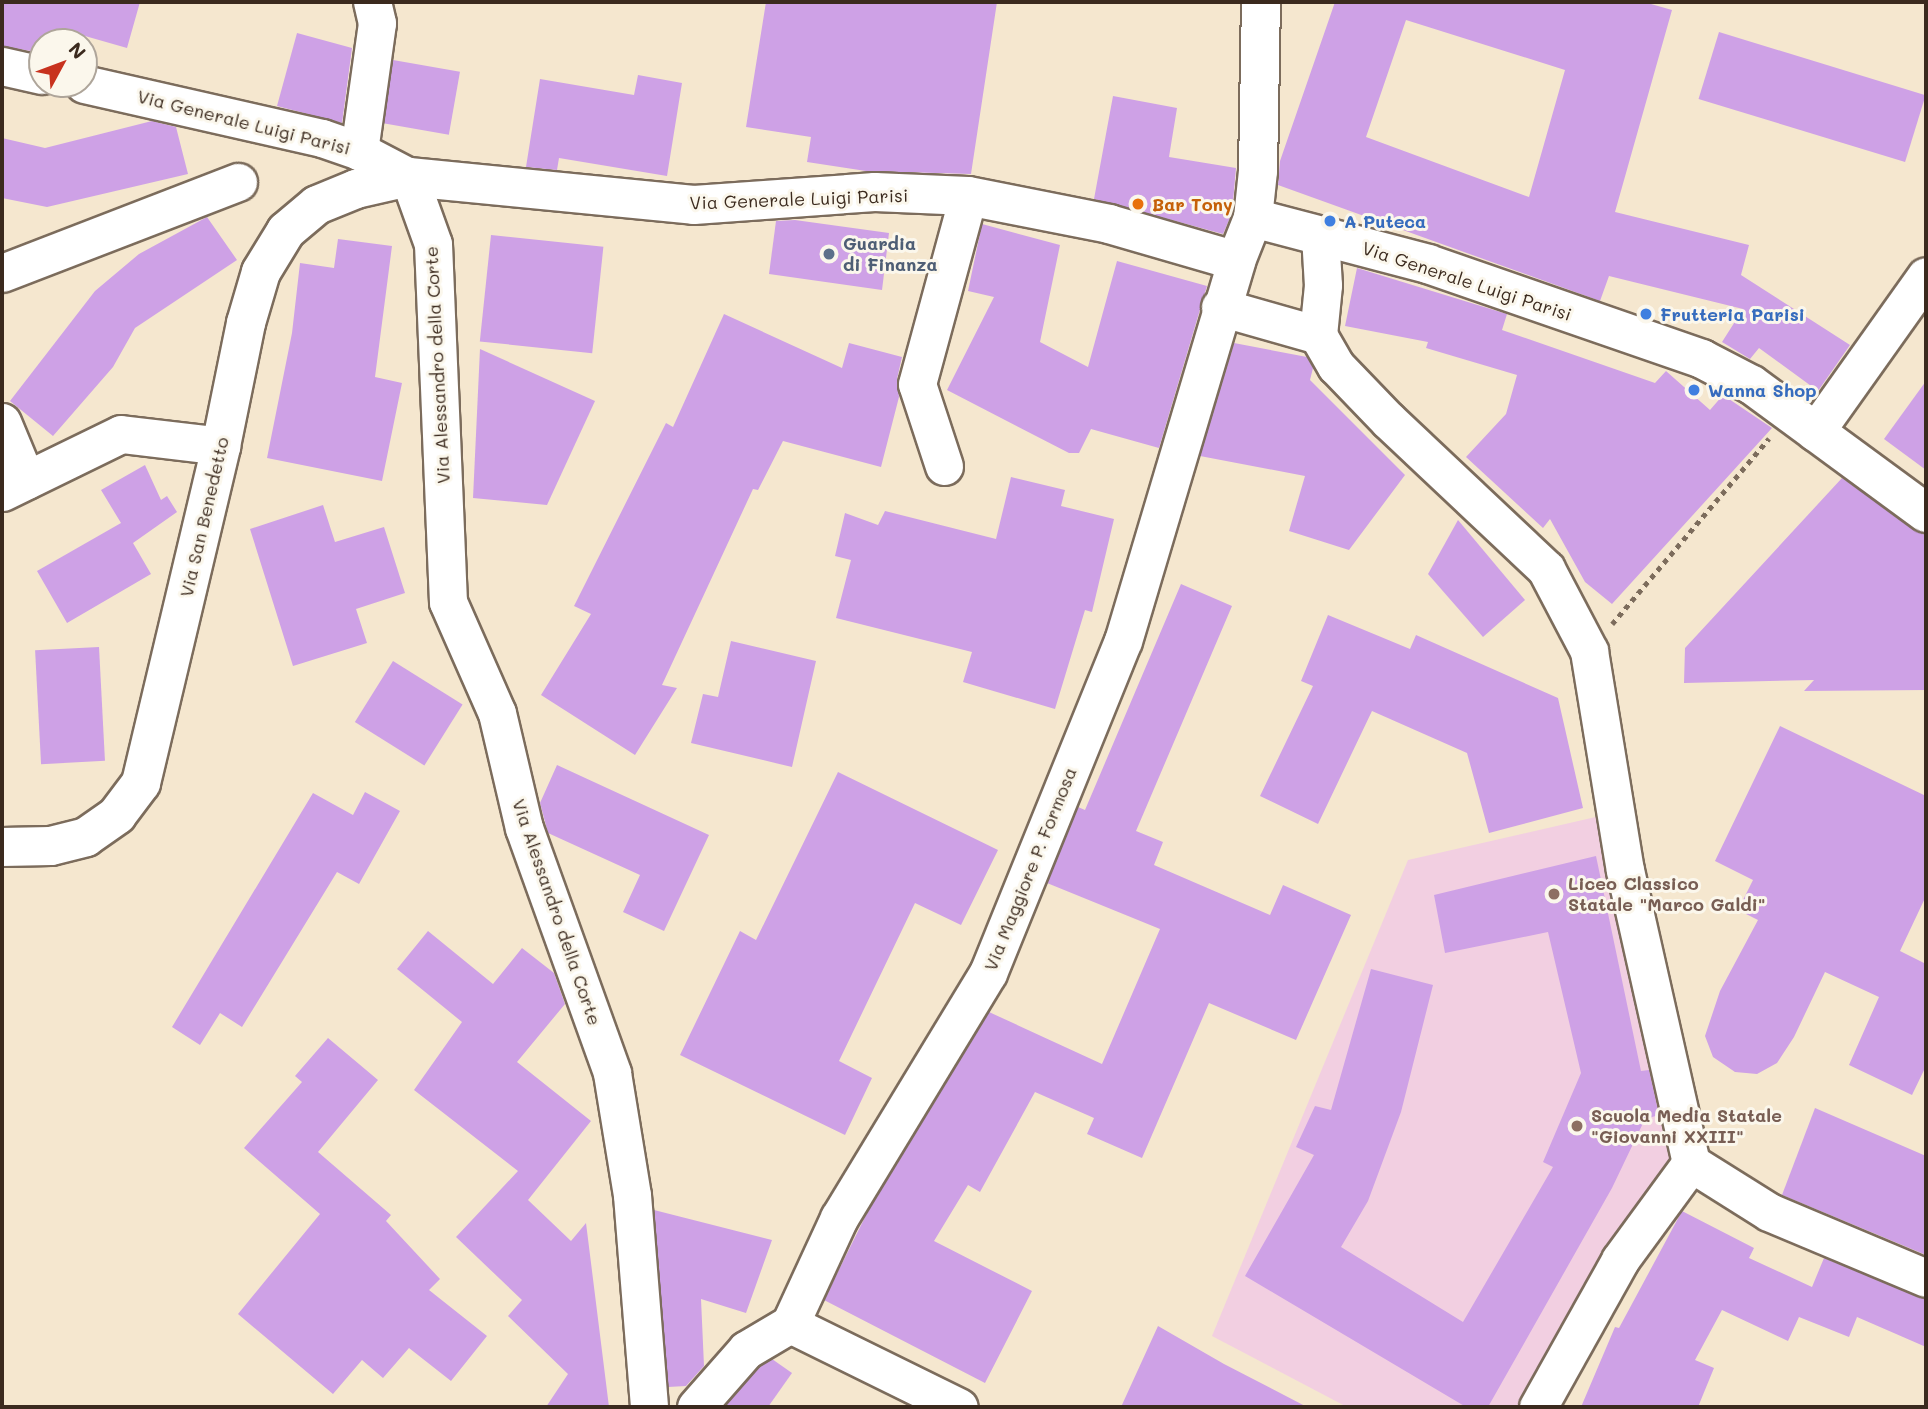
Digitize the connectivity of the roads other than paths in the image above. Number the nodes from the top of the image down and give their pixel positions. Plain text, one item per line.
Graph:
1 (372, 2) edge
2 (1261, 2) edge
3 (2, 66) edge
4 (28, 72) edge
5 (98, 87) edge
6 (359, 151) junction
7 (409, 177) junction
8 (238, 182) dead end
9 (968, 196) junction
10 (1253, 218) junction
11 (1320, 235) junction
12 (1236, 261) junction
13 (2, 273) edge
14 (1926, 276) edge
15 (1220, 307) junction
16 (1318, 335) junction
17 (2, 422) edge
18 (1802, 424) junction
19 (222, 446) junction
20 (944, 466) dead end
21 (14, 486) edge
22 (1926, 513) edge
23 (2, 847) edge
24 (1691, 1163) junction
25 (1926, 1278) edge
26 (790, 1324) junction
27 (649, 1407) edge
28 (696, 1407) edge
29 (960, 1407) edge
30 (1538, 1407) edge

1 - 6 street
2 - 10 street
3 - 4 street
5 - 6 street, Via Generale Luigi Parisi
6 - 7 street, Via Generale Luigi Parisi
7 - 9 street, Via Generale Luigi Parisi
7 - 19 street, Via San Benedetto
7 - 27 street, Via Alessandro della Corte
8 - 13 street
9 - 12 street, Via Generale Luigi Parisi
9 - 20 street
10 - 11 street, Via Generale Luigi Parisi
10 - 12 street
11 - 16 street
11 - 18 street, Via Generale Luigi Parisi
12 - 15 street, Via Maggiore P. Formosa
14 - 18 street
15 - 16 street
15 - 26 street, Via Maggiore P. Formosa
16 - 24 street
17 - 21 street
18 - 22 street, Via Generale Luigi Parisi
19 - 21 street
19 - 23 street, Via San Benedetto
24 - 25 street
24 - 30 street
26 - 28 street
26 - 29 street

